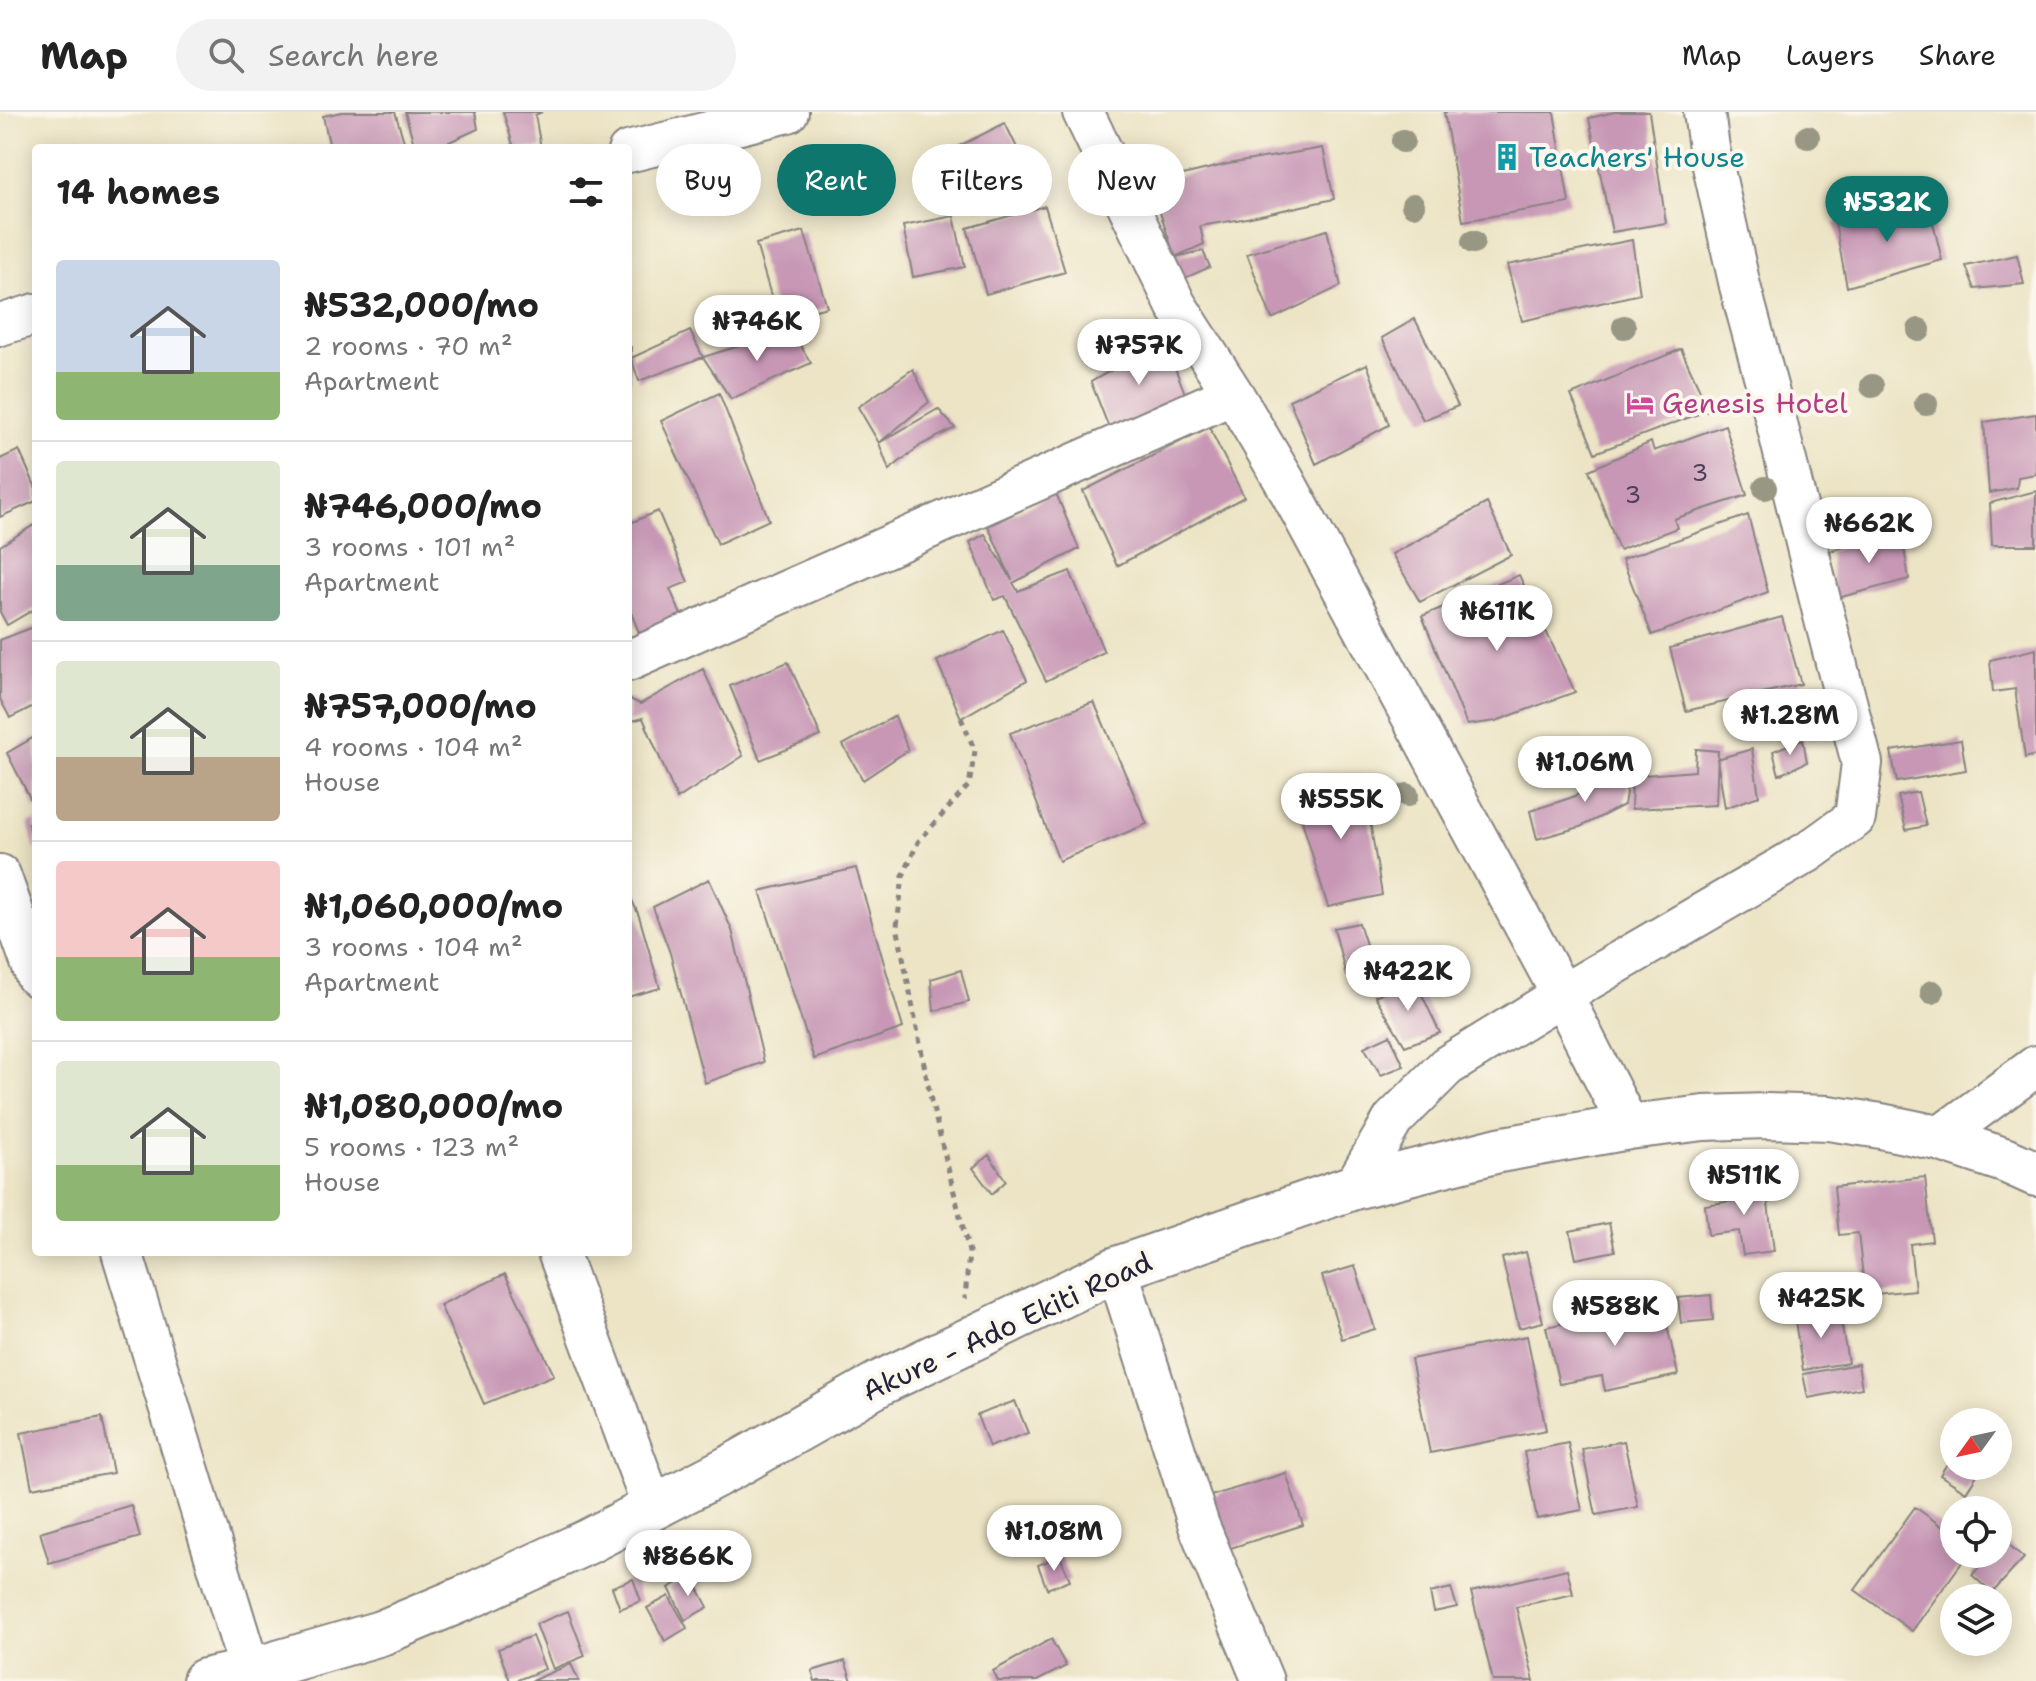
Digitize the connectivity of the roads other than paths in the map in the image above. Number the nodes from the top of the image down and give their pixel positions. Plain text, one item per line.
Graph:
1 (788, 112) edge
2 (1083, 112) edge
3 (1704, 112) edge
4 (632, 151) edge
5 (32, 315) edge
6 (0, 325) edge
7 (1233, 394) junction
8 (632, 659) edge
9 (0, 875) edge
10 (32, 965) edge
11 (1562, 995) junction
12 (2036, 1066) edge
13 (1629, 1127) junction
14 (1938, 1138) junction
15 (2036, 1174) edge
16 (1354, 1187) junction
17 (123, 1256) edge
18 (559, 1256) edge
19 (1117, 1269) junction
20 (653, 1508) junction
21 (250, 1671) junction
22 (205, 1681) edge
23 (1263, 1681) edge

1 - 4 street
2 - 7 street
3 - 11 street
5 - 6 street
7 - 8 street
7 - 11 street
9 - 10 street
11 - 13 street
11 - 16 street
12 - 14 street
13 - 14 main road, Akure - Ado Ekiti Road
13 - 16 main road, Akure - Ado Ekiti Road
14 - 15 main road, Akure - Ado Ekiti Road
16 - 19 main road, Akure - Ado Ekiti Road
17 - 21 street
18 - 20 street
19 - 20 main road, Akure - Ado Ekiti Road
19 - 23 street
20 - 21 main road, Akure - Ado Ekiti Road
21 - 22 main road, Akure - Ado Ekiti Road

